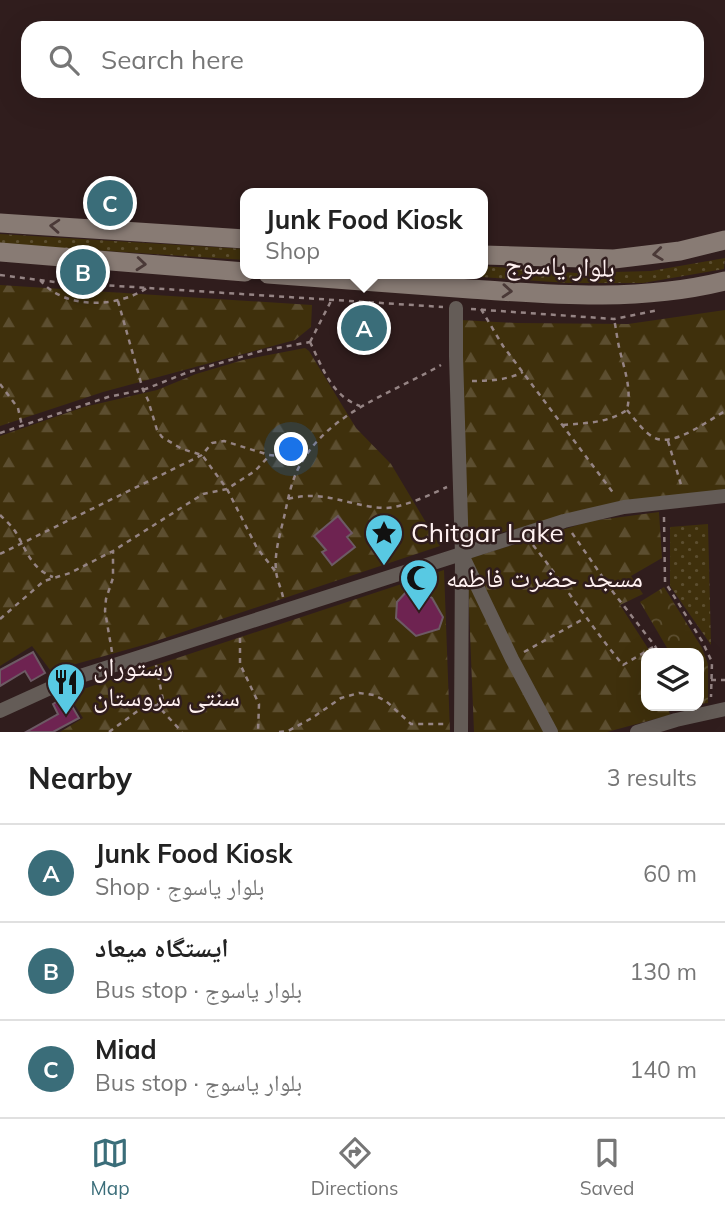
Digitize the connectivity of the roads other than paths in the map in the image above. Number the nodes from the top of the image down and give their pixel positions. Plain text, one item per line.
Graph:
1 (0, 223) edge
2 (240, 239) edge
3 (725, 240) edge
4 (0, 252) edge
5 (488, 255) edge
6 (240, 272) edge
7 (335, 279) edge
8 (725, 281) edge
9 (456, 308) road end
10 (725, 496) edge
11 (462, 554) junction
12 (0, 710) edge
13 (718, 711) edge
14 (461, 728) edge
15 (551, 732) edge
16 (637, 732) edge

2 -> 1 main road
3 -> 5 main road, بلوار یاسوج
4 -> 6 main road
7 -> 8 main road, بلوار یاسوج
9 - 11 street
10 - 11 street
11 - 12 street
11 - 14 street
11 - 15 street
13 - 16 street

